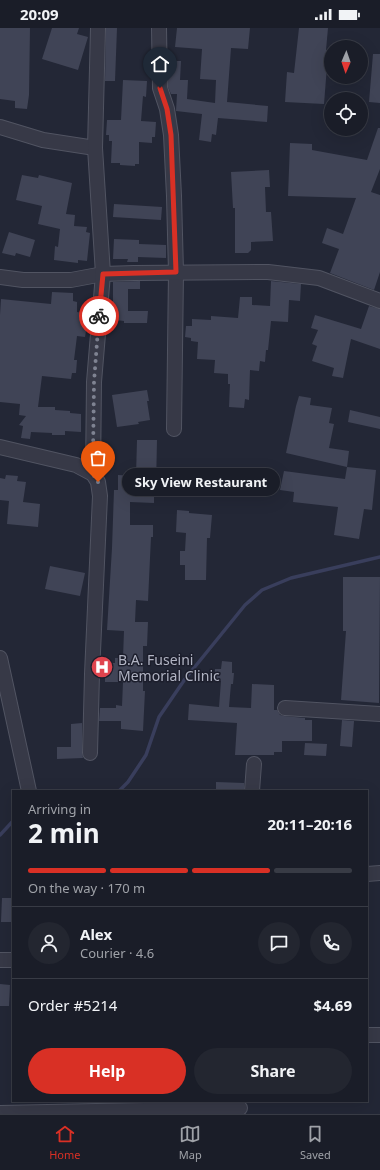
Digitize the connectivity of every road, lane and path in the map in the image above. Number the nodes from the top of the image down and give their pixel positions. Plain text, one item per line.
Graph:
1 (98, 28) edge
2 (159, 28) edge
3 (0, 127) edge
4 (95, 148) junction
5 (176, 272) junction
6 (103, 274) junction
7 (0, 277) edge
8 (380, 301) edge
9 (174, 429) dead end
10 (0, 447) edge
11 (93, 474) junction
12 (0, 658) edge
13 (285, 708) dead end
14 (380, 714) edge
15 (90, 753) dead end
16 (254, 764) dead end
17 (29, 790) edge
18 (252, 790) edge
19 (380, 873) edge
20 (368, 874) edge
21 (0, 960) edge
22 (12, 960) edge
23 (368, 1035) edge
24 (380, 1035) edge
25 (240, 1108) edge
26 (0, 1113) edge

1 - 4 street
2 - 5 street
3 - 4 street
4 - 6 street
5 - 6 street
5 - 8 street
5 - 9 street
6 - 7 street
6 - 11 street
10 - 11 street
11 - 15 street
12 - 17 street
13 - 14 street
16 - 18 street
19 - 20 street
21 - 22 street
23 - 24 street
25 - 26 street

